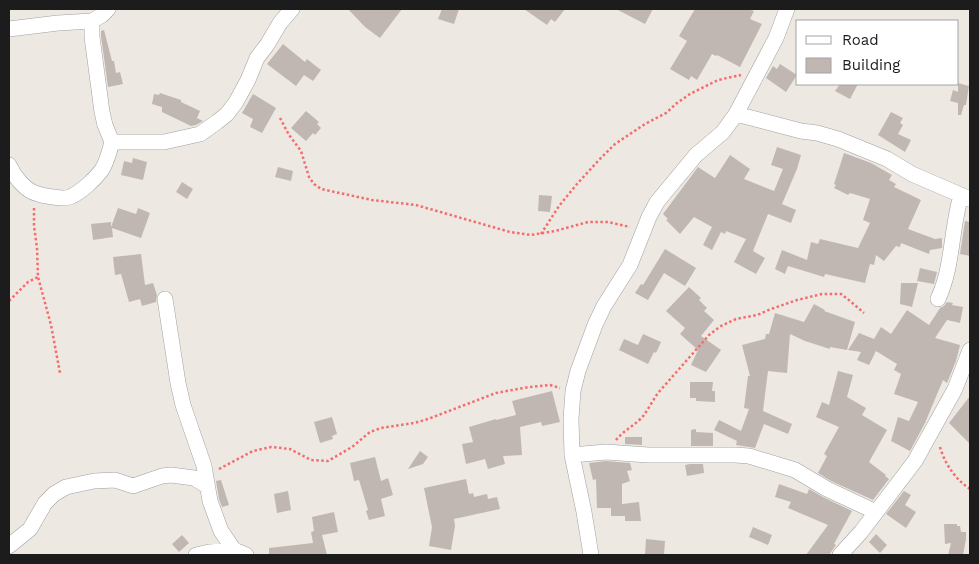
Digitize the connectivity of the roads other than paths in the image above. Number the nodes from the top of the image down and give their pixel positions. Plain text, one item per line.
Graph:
1 (108, 9) edge
2 (292, 9) edge
3 (787, 9) edge
4 (92, 21) junction
5 (9, 29) edge
6 (736, 114) junction
7 (112, 142) junction
8 (9, 165) edge
9 (966, 197) edge
10 (165, 299) dead end
11 (938, 299) dead end
12 (970, 350) edge
13 (572, 455) junction
14 (206, 480) junction
15 (876, 512) junction
16 (9, 546) edge
17 (240, 553) edge
18 (196, 555) edge
19 (590, 555) edge
20 (840, 555) edge

1 - 4 street
2 - 7 street
3 - 6 street
4 - 5 street
4 - 7 street
6 - 9 street
6 - 13 street
7 - 8 street
9 - 11 street
10 - 14 street
12 - 15 street
13 - 15 street
13 - 19 street
14 - 16 street
14 - 17 street
15 - 20 street
17 - 18 street

